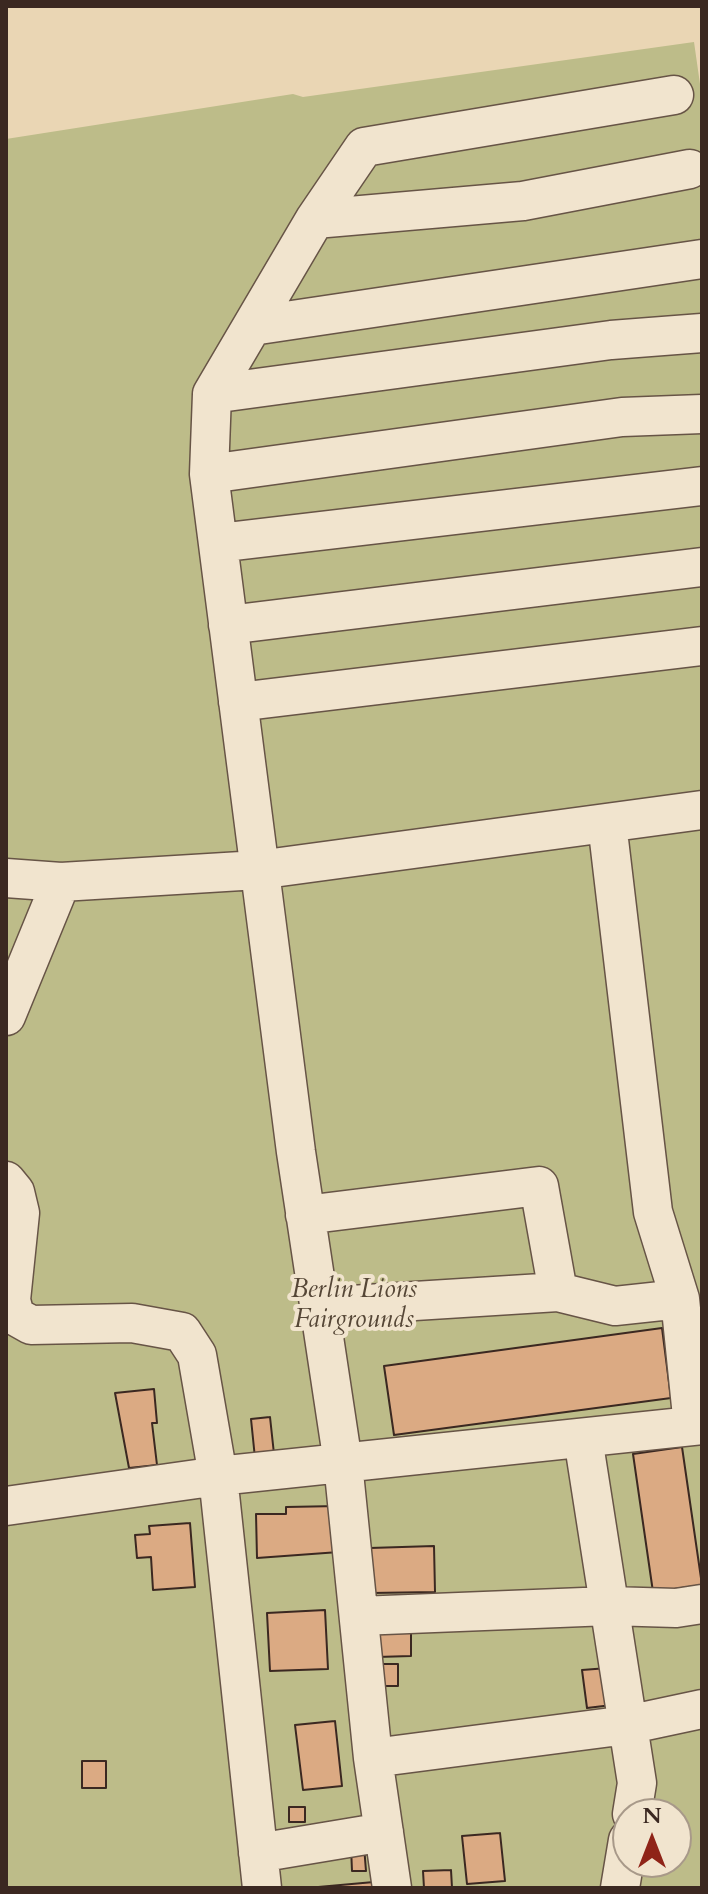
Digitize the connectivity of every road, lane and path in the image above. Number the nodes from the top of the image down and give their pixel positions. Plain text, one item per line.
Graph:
1 (674, 95) dead end
2 (690, 169) dead end
3 (315, 219) junction
4 (702, 259) edge
5 (252, 326) junction
6 (702, 333) edge
7 (212, 394) junction
8 (702, 414) edge
9 (209, 474) junction
10 (702, 486) edge
11 (218, 543) junction
12 (702, 567) edge
13 (228, 625) junction
14 (702, 646) edge
15 (238, 702) junction
16 (702, 810) edge
17 (607, 823) junction
18 (258, 870) junction
19 (6, 878) edge
20 (61, 882) junction
21 (6, 1016) edge
22 (6, 1181) edge
23 (305, 1215) junction
24 (685, 1287) edge
25 (558, 1292) junction
26 (319, 1307) junction
27 (698, 1425) edge
28 (583, 1438) junction
29 (343, 1463) junction
30 (218, 1476) junction
31 (6, 1506) edge
32 (702, 1604) edge
33 (609, 1606) junction
34 (359, 1616) junction
35 (702, 1709) edge
36 (627, 1725) junction
37 (373, 1758) junction
38 (635, 1798) edge
39 (384, 1832) junction
40 (260, 1870) edge
41 (392, 1888) edge

1 - 3 lane
2 - 3 lane
3 - 5 lane
4 - 5 lane
5 - 7 lane
6 - 7 lane
7 - 9 lane
8 - 9 lane
9 - 11 lane
10 - 11 lane
11 - 13 lane
12 - 13 lane
13 - 15 lane
14 - 15 lane
15 - 18 lane
16 - 17 lane
17 - 18 lane
17 - 24 lane
18 - 20 lane
18 - 23 lane
19 - 20 lane
20 - 21 lane
22 - 30 lane
23 - 25 lane
23 - 26 lane
24 - 25 lane
24 - 27 lane
25 - 26 lane
26 - 29 lane
27 - 28 lane
28 - 29 lane
28 - 33 lane
29 - 30 lane
29 - 34 lane
30 - 31 lane
30 - 40 lane
32 - 33 lane
33 - 34 lane
33 - 36 lane
34 - 37 lane
35 - 36 lane
36 - 37 lane
36 - 38 lane
37 - 39 lane
39 - 40 lane
39 - 41 lane

